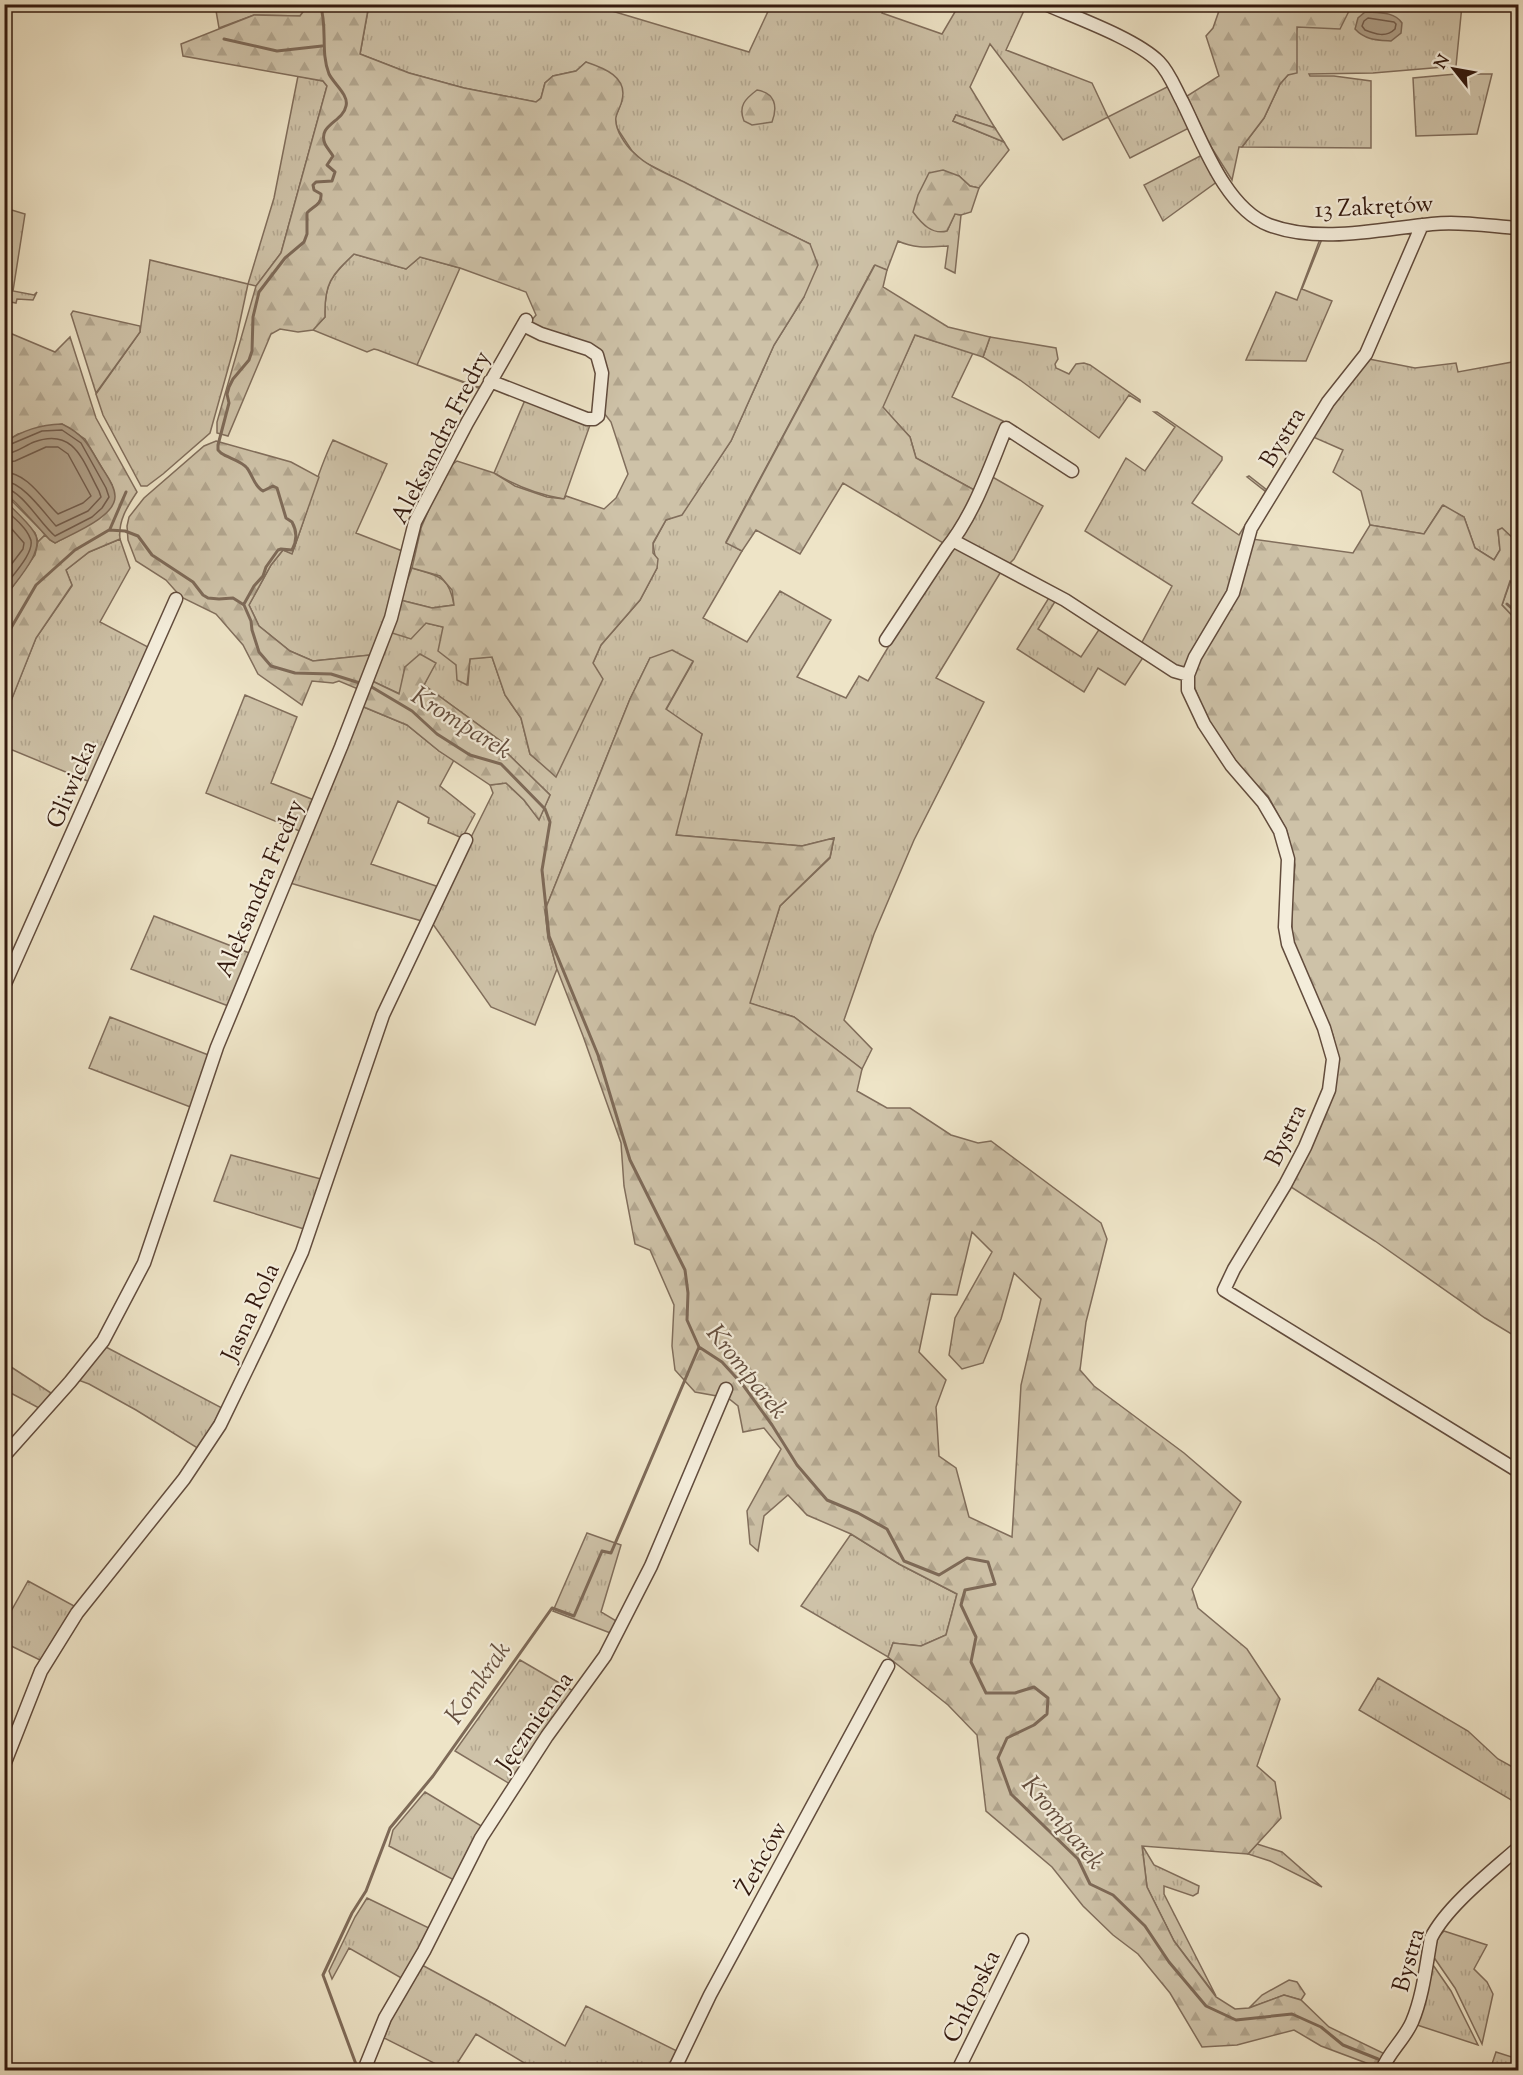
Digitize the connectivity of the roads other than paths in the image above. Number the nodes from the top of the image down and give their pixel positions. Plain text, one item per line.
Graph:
1 (1046, 4) edge
2 (1422, 225) junction
3 (1518, 228) edge
4 (490, 381) junction
5 (1072, 471) dead end
6 (954, 541) junction
7 (176, 599) dead end
8 (886, 640) dead end
9 (1188, 675) junction
10 (466, 840) dead end
11 (4, 986) edge
12 (726, 1389) dead end
13 (4, 1456) edge
14 (1518, 1471) edge
15 (888, 1666) dead end
16 (4, 1766) edge
17 (1518, 1848) edge
18 (1022, 1940) dead end
19 (364, 2070) edge
20 (674, 2070) edge
21 (958, 2070) edge
22 (1382, 2070) edge

1 - 2 street, 13 Zakrętów
2 - 3 street, 13 Zakrętów
2 - 9 street, Bystra
4 - 4 street, Aleksandra Fredry
4 - 13 street, Aleksandra Fredry
5 - 6 street
6 - 8 street
6 - 9 street
7 - 11 street, Gliwicka
9 - 14 street, Bystra
10 - 16 street, Jasna Rola
12 - 19 street, Jęczmienna
15 - 20 street, Żeńców
17 - 22 street, Bystra
18 - 21 street, Chłopska

